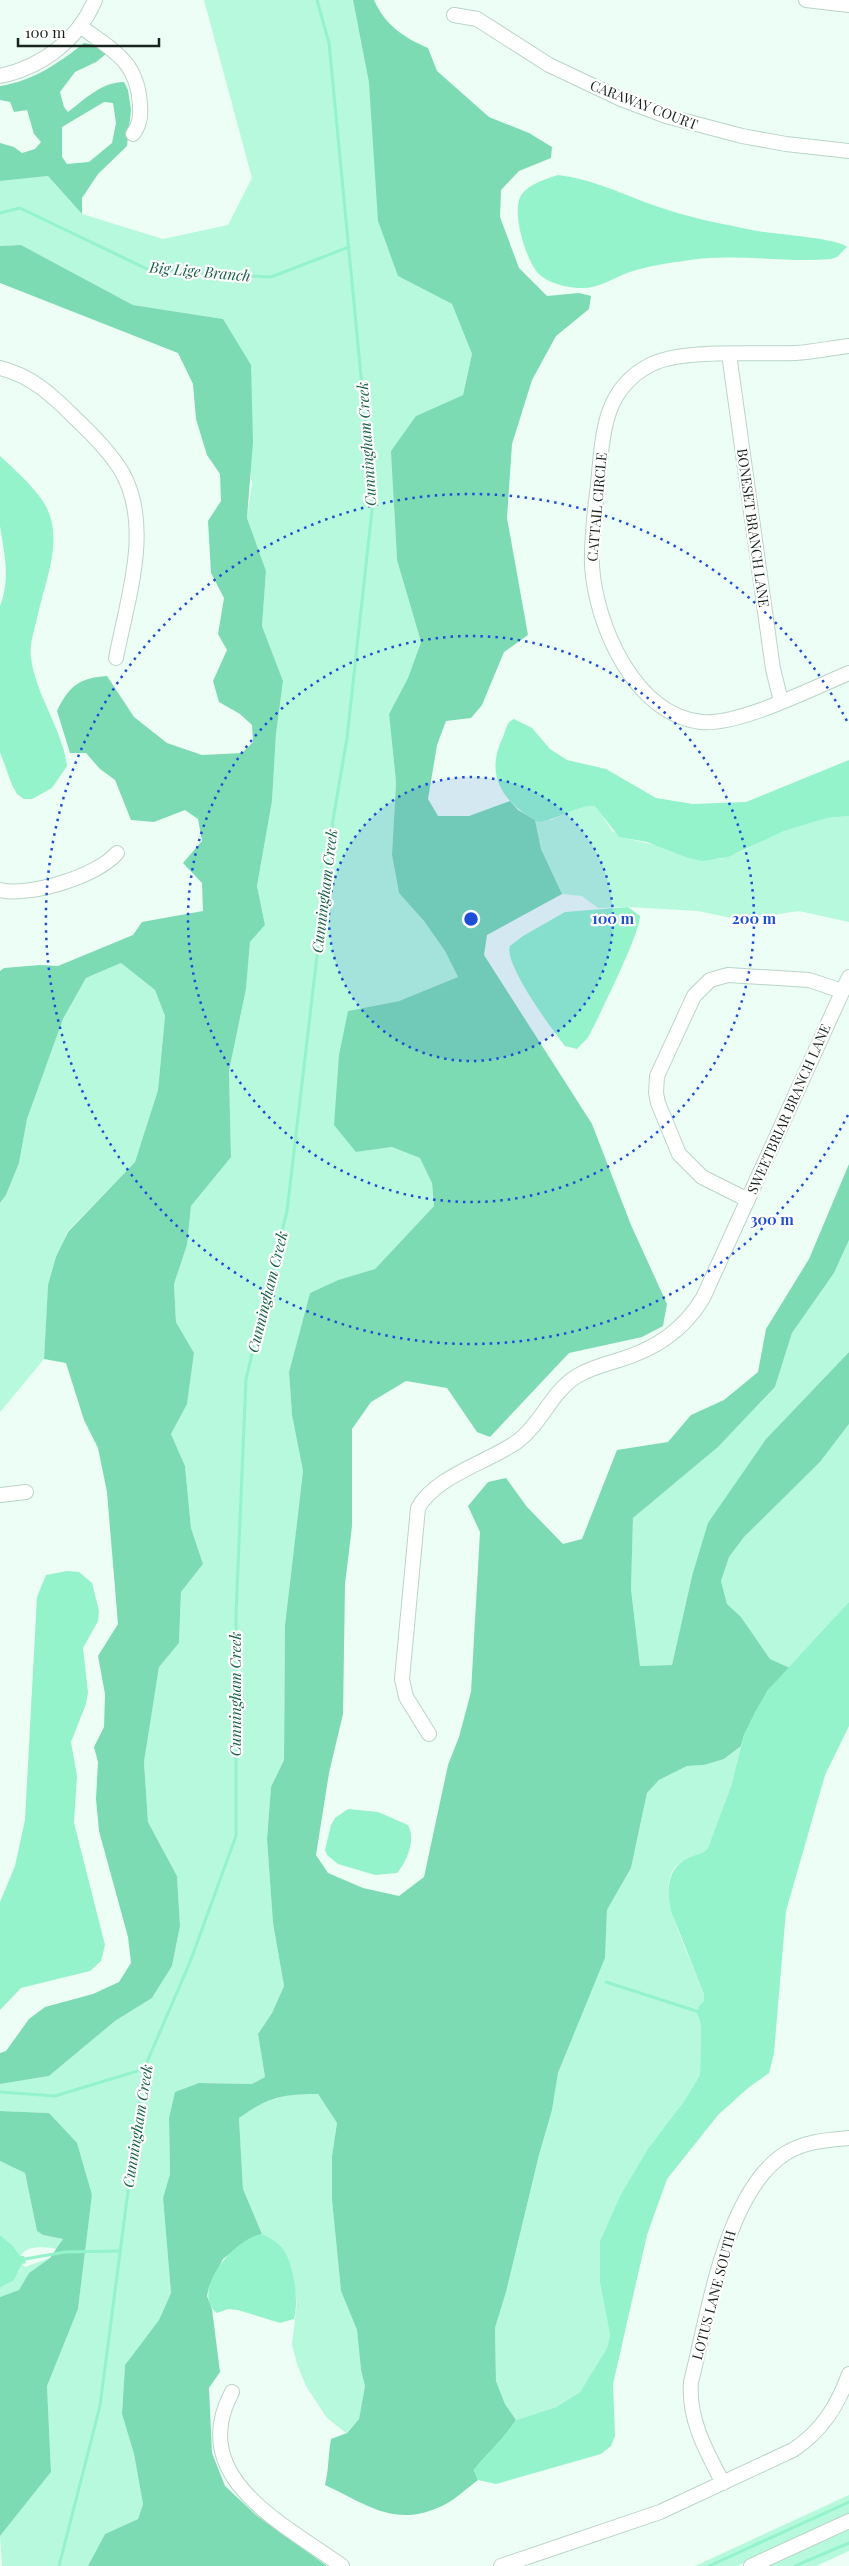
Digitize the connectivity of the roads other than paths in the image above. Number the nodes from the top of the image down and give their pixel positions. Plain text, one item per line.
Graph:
1 (95, 0) edge
2 (806, 0) edge
3 (849, 5) edge
4 (454, 15) dead end
5 (80, 26) junction
6 (0, 76) edge
7 (133, 134) dead end
8 (849, 151) edge
9 (849, 346) edge
10 (729, 354) junction
11 (0, 368) edge
12 (116, 658) dead end
13 (849, 673) edge
14 (781, 700) junction
15 (117, 853) dead end
16 (0, 890) edge
17 (849, 977) edge
18 (842, 991) junction
19 (748, 1200) junction
20 (26, 1492) dead end
21 (0, 1495) edge
22 (428, 1734) dead end
23 (849, 2138) edge
24 (849, 2374) edge
25 (232, 2392) dead end
26 (722, 2484) junction
27 (849, 2521) edge
28 (342, 2566) edge
29 (501, 2566) edge
30 (752, 2566) edge

1 - 5 street
2 - 3 street
4 - 8 street, CARAWAY COURT
5 - 6 street
5 - 7 street
9 - 10 street, CATTAIL CIRCLE
10 - 14 street, BONESET BRANCH LANE
10 - 14 street, CATTAIL CIRCLE
11 - 12 street
13 - 14 street, CATTAIL CIRCLE
15 - 16 street
17 - 18 street, SWEETBRIAR BRANCH LANE
18 - 19 street, SWEETBRIAR BRANCH LANE
18 - 19 street
19 - 22 street, SWEETBRIAR BRANCH LANE
20 - 21 street
23 - 26 street, LOTUS LANE SOUTH
24 - 26 street
25 - 28 street
26 - 29 street
27 - 30 street

